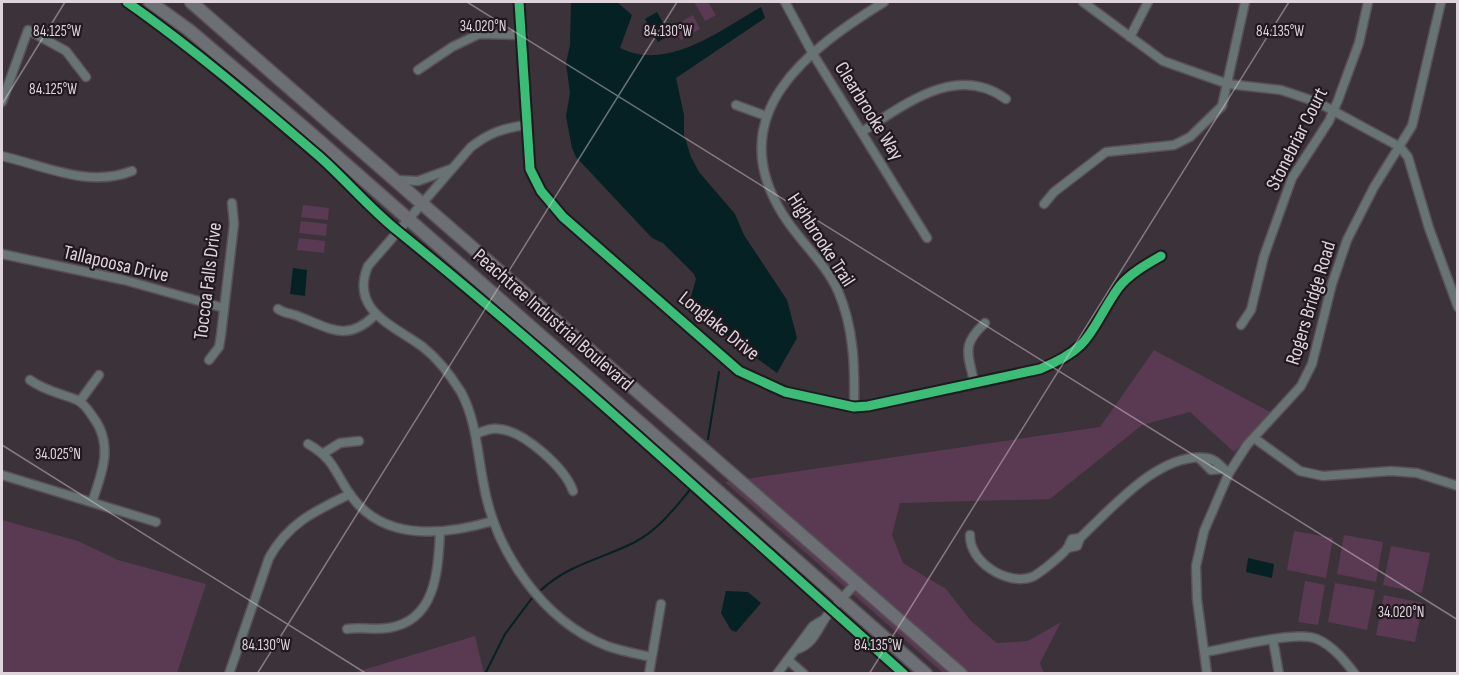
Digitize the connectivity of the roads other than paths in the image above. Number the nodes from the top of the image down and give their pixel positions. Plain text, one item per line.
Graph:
1 (150, 2) edge
2 (193, 2) edge
3 (519, 2) edge
4 (785, 2) edge
5 (884, 2) edge
6 (1083, 2) edge
7 (1148, 2) edge
8 (1245, 2) edge
9 (1368, 2) edge
10 (1441, 2) edge
11 (523, 35) junction
12 (1130, 37) junction
13 (813, 54) junction
14 (418, 70) dead end
15 (86, 77) dead end
16 (1228, 84) junction
17 (1006, 99) dead end
18 (2, 102) edge
19 (735, 105) dead end
20 (1334, 109) junction
21 (766, 116) junction
22 (526, 125) junction
23 (863, 131) junction
24 (1400, 147) junction
25 (2, 156) edge
26 (454, 167) junction
27 (132, 171) dead end
28 (398, 180) junction
29 (232, 203) dead end
30 (424, 203) junction
31 (1044, 204) dead end
32 (409, 219) junction
33 (927, 238) dead end
34 (2, 254) edge
35 (1161, 256) dead end
36 (1458, 307) edge
37 (224, 308) junction
38 (278, 309) dead end
39 (375, 315) junction
40 (985, 323) dead end
41 (1241, 325) dead end
42 (209, 360) dead end
43 (99, 375) dead end
44 (30, 380) dead end
45 (974, 382) junction
46 (80, 401) junction
47 (854, 407) junction
48 (476, 434) junction
49 (1254, 438) junction
50 (358, 441) dead end
51 (308, 444) dead end
52 (324, 453) junction
53 (1226, 471) junction
54 (2, 475) edge
55 (1458, 486) edge
56 (573, 491) dead end
57 (350, 495) junction
58 (92, 502) junction
59 (493, 521) junction
60 (156, 522) dead end
61 (440, 532) junction
62 (970, 535) dead end
63 (856, 583) junction
64 (841, 600) junction
65 (661, 604) dead end
66 (347, 629) dead end
67 (1273, 640) junction
68 (1205, 652) junction
69 (651, 657) junction
70 (788, 660) junction
71 (230, 674) edge
72 (649, 674) edge
73 (777, 674) edge
74 (804, 674) edge
75 (926, 674) edge
76 (962, 674) edge
77 (1207, 674) edge
78 (1279, 674) edge
79 (1356, 674) edge

1 - 32 highway, Peachtree Industrial Boulevard
2 - 28 highway, Peachtree Industrial Boulevard
3 - 11 street, Longlake Drive
4 - 13 street, Clearbrooke Way
5 - 13 street, Highbrooke Trail
6 - 12 street
7 - 12 street
8 - 16 street
9 - 20 street, Stonebriar Court
10 - 24 street, Rogers Bridge Road
11 - 14 street
11 - 22 street, Longlake Drive
12 - 16 street
13 - 21 street, Highbrooke Trail
13 - 23 street, Clearbrooke Way
15 - 18 street
16 - 20 street
16 - 31 street
17 - 23 street
19 - 21 street
20 - 24 street
20 - 41 street, Stonebriar Court
21 - 47 street, Highbrooke Trail
22 - 26 street
22 - 47 street, Longlake Drive
23 - 33 street, Clearbrooke Way
24 - 36 street
24 - 49 street, Rogers Bridge Road
25 - 27 street
26 - 28 street
26 - 30 street
28 - 30 highway, Peachtree Industrial Boulevard
29 - 37 street, Toccoa Falls Drive
30 - 32 street
30 - 63 highway, Peachtree Industrial Boulevard
32 - 39 street
32 - 64 highway, Peachtree Industrial Boulevard
34 - 37 street, Tallapoosa Drive
35 - 45 street, Longlake Drive
37 - 42 street, Toccoa Falls Drive
38 - 39 street
39 - 48 street
40 - 45 street
43 - 46 street
44 - 46 street
45 - 47 street, Longlake Drive
46 - 58 street
48 - 56 street
48 - 59 street
49 - 53 street, Rogers Bridge Road
49 - 55 street
50 - 52 street
51 - 52 street
52 - 57 street
53 - 62 street
53 - 68 street, Rogers Bridge Road
54 - 58 street
57 - 61 street
57 - 71 street
58 - 60 street
59 - 61 street
59 - 69 street
61 - 66 street
63 - 64 street
63 - 76 highway, Peachtree Industrial Boulevard
64 - 70 street
64 - 75 highway, Peachtree Industrial Boulevard
65 - 69 street
67 - 68 street
67 - 78 street
67 - 79 street
68 - 77 street, Rogers Bridge Road
69 - 72 street
70 - 73 street
70 - 74 street

